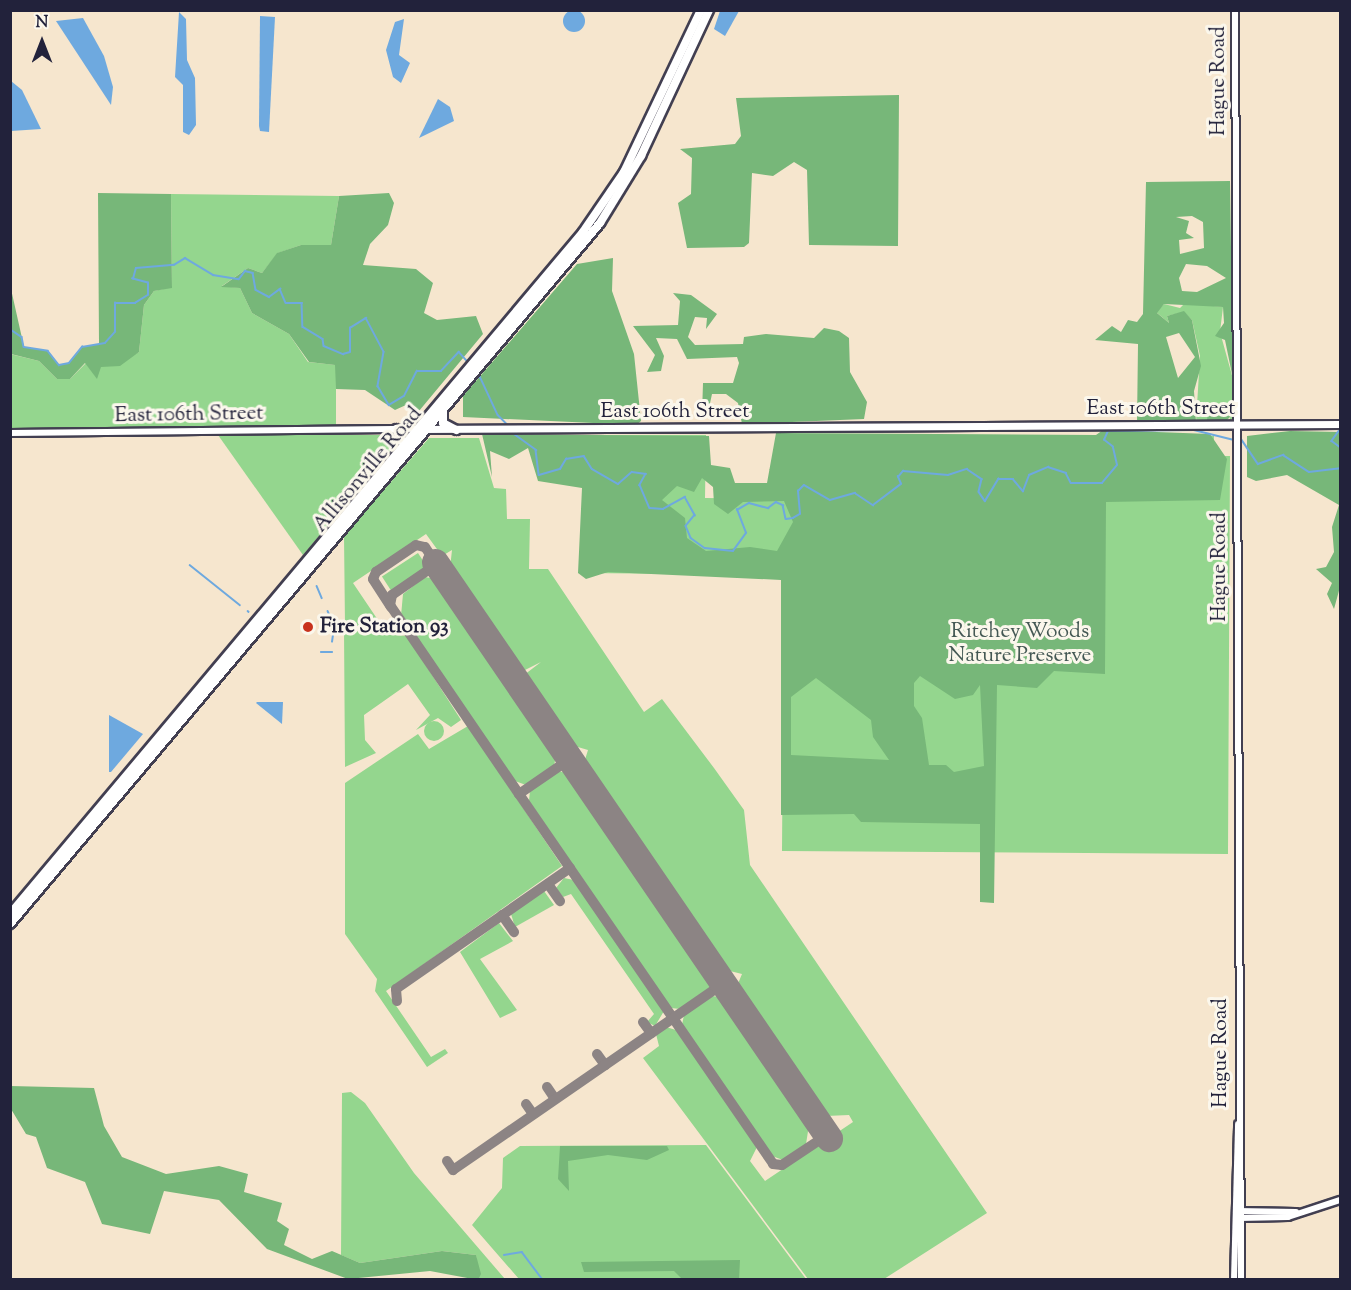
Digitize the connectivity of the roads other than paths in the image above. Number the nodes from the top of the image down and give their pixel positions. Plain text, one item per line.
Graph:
1 (701, 10) edge
2 (709, 10) edge
3 (1235, 10) edge
4 (482, 359) junction
5 (468, 375) junction
6 (444, 409) junction
7 (1341, 424) edge
8 (1238, 425) junction
9 (396, 429) junction
10 (417, 429) junction
11 (427, 429) junction
12 (456, 430) junction
13 (10, 433) edge
14 (404, 445) junction
15 (10, 914) edge
16 (10, 924) edge
17 (1341, 1200) edge
18 (1237, 1214) junction
19 (1234, 1280) edge
20 (1241, 1280) edge

1 - 4 main road, Allisonville Road
2 - 4 main road, Allisonville Road
3 - 8 street, Hague Road
4 - 5 main road, Allisonville Road
5 - 6 main road, Allisonville Road
5 - 10 main road, Allisonville Road
6 - 11 main road, Allisonville Road
6 - 12 main road
7 - 8 main road, East 106th Street
8 - 12 main road, East 106th Street
8 - 18 street, Hague Road
9 - 10 street, East 106th Street
9 - 13 street, East 106th Street
9 - 14 main road
10 - 11 main road, East 106th Street
10 - 14 main road, Allisonville Road
11 - 12 main road, East 106th Street
11 - 16 main road, Allisonville Road
14 - 15 main road, Allisonville Road
17 - 18 street
18 - 19 street, Hague Road
18 - 20 street, Hague Road

